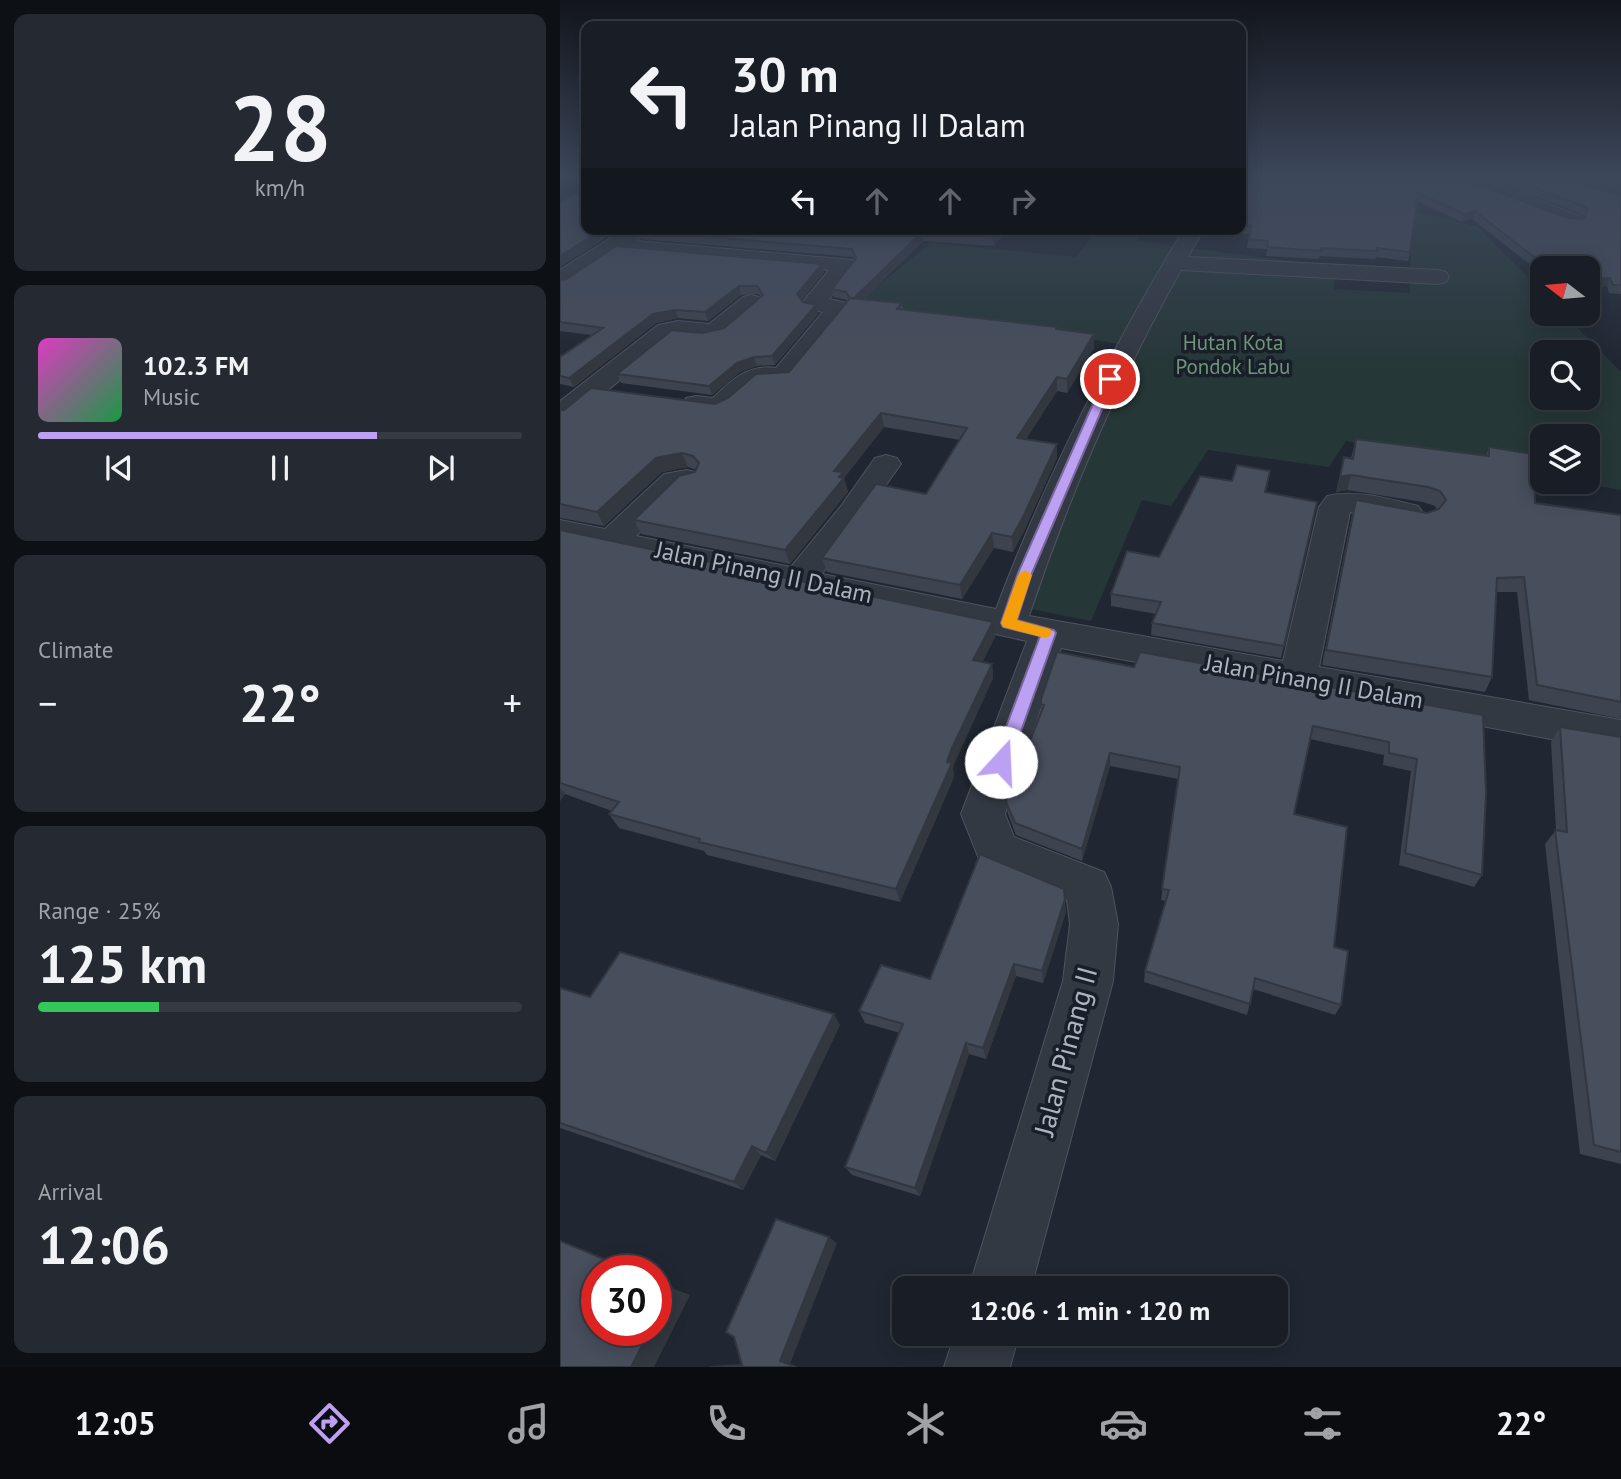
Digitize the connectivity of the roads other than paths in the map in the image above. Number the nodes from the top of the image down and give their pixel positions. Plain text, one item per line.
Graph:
1 (624, 239) edge
2 (1188, 239) edge
3 (614, 245) junction
4 (1174, 263) junction
5 (1438, 277) dead end
6 (560, 280) edge
7 (751, 302) edge
8 (593, 390) junction
9 (619, 393) edge
10 (670, 400) edge
11 (560, 415) edge
12 (886, 464) dead end
13 (687, 479) edge
14 (1422, 515) edge
15 (560, 530) edge
16 (612, 541) junction
17 (799, 580) junction
18 (1028, 628) junction
19 (1298, 678) junction
20 (1621, 736) edge
21 (1003, 1276) edge
22 (983, 1346) edge
23 (977, 1367) edge

1 - 3 street
2 - 4 street
3 - 6 street
3 - 10 street
4 - 5 street
4 - 18 street
7 - 8 street
8 - 9 street
8 - 11 street
12 - 17 street
13 - 16 street
14 - 19 street
15 - 16 street, Jalan Pinang II Dalam
16 - 17 street, Jalan Pinang II Dalam
17 - 18 street, Jalan Pinang II Dalam
18 - 19 street, Jalan Pinang II Dalam
18 - 21 street, Jalan Pinang II
19 - 20 street, Jalan Pinang II Dalam
22 - 23 street

